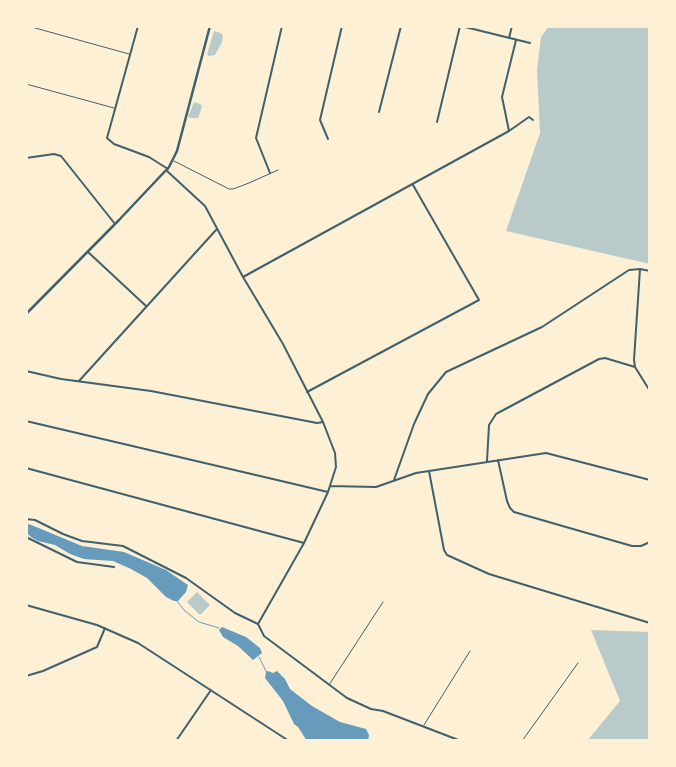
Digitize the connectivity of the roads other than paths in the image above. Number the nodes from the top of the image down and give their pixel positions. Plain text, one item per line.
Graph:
1 (28, 26) edge
2 (138, 26) edge
3 (210, 26) edge
4 (282, 26) edge
5 (342, 26) edge
6 (402, 26) edge
7 (461, 26) edge
8 (481, 26) edge
9 (512, 26) edge
10 (480, 31) junction
11 (509, 38) junction
12 (516, 40) junction
13 (530, 43) dead end
14 (129, 54) junction
15 (26, 84) edge
16 (114, 108) junction
17 (379, 112) dead end
18 (533, 120) dead end
19 (437, 122) dead end
20 (509, 131) junction
21 (328, 139) dead end
22 (26, 158) edge
23 (173, 160) junction
24 (167, 170) junction
25 (278, 170) dead end
26 (270, 173) junction
27 (413, 184) junction
28 (116, 224) junction
29 (216, 230) junction
30 (88, 252) junction
31 (640, 269) junction
32 (650, 271) edge
33 (243, 277) junction
34 (146, 306) junction
35 (26, 314) edge
36 (635, 367) junction
37 (26, 371) edge
38 (79, 381) junction
39 (650, 390) edge
40 (307, 392) junction
41 (26, 421) edge
42 (323, 422) junction
43 (498, 460) junction
44 (488, 461) junction
45 (26, 468) edge
46 (429, 471) junction
47 (394, 480) junction
48 (650, 480) edge
49 (330, 486) junction
50 (328, 492) junction
51 (26, 519) edge
52 (26, 537) edge
53 (650, 542) edge
54 (304, 544) junction
55 (114, 567) dead end
56 (383, 602) dead end
57 (26, 605) edge
58 (650, 623) edge
59 (258, 624) junction
60 (105, 628) junction
61 (470, 651) dead end
62 (578, 663) dead end
63 (26, 676) edge
64 (329, 686) junction
65 (211, 690) junction
66 (424, 726) junction
67 (283, 736) junction
68 (176, 741) edge
69 (281, 741) edge
70 (289, 741) edge
71 (461, 741) edge
72 (522, 741) edge

1 - 14 lane
2 - 14 street
3 - 23 street
4 - 26 street
5 - 21 street
6 - 17 street
7 - 10 street
7 - 19 street
8 - 10 street
9 - 11 street
10 - 11 street
11 - 12 street
12 - 13 street
12 - 20 street
14 - 16 street
15 - 16 lane
16 - 24 street
18 - 20 street
20 - 27 street
22 - 28 street
23 - 24 street
23 - 26 lane
24 - 28 street
24 - 29 street
25 - 26 lane
27 - 33 street
27 - 40 street
28 - 30 street
29 - 33 street
29 - 34 street
30 - 34 street
30 - 35 street
31 - 32 street
31 - 36 street
31 - 47 street
33 - 40 street
34 - 38 street
36 - 39 street
36 - 44 street
37 - 38 street
38 - 42 street
40 - 42 street
41 - 50 street
42 - 49 street
43 - 44 street
43 - 48 street
43 - 53 street
44 - 46 street
45 - 54 street
46 - 47 street
46 - 58 street
47 - 49 street
49 - 50 street
50 - 54 street
51 - 59 street
52 - 55 street
54 - 59 street
56 - 64 lane
57 - 60 street
59 - 64 street
60 - 63 street
60 - 65 street
61 - 66 lane
62 - 72 lane
64 - 66 street
65 - 67 street
65 - 68 street
66 - 71 street
67 - 69 street
67 - 70 street

